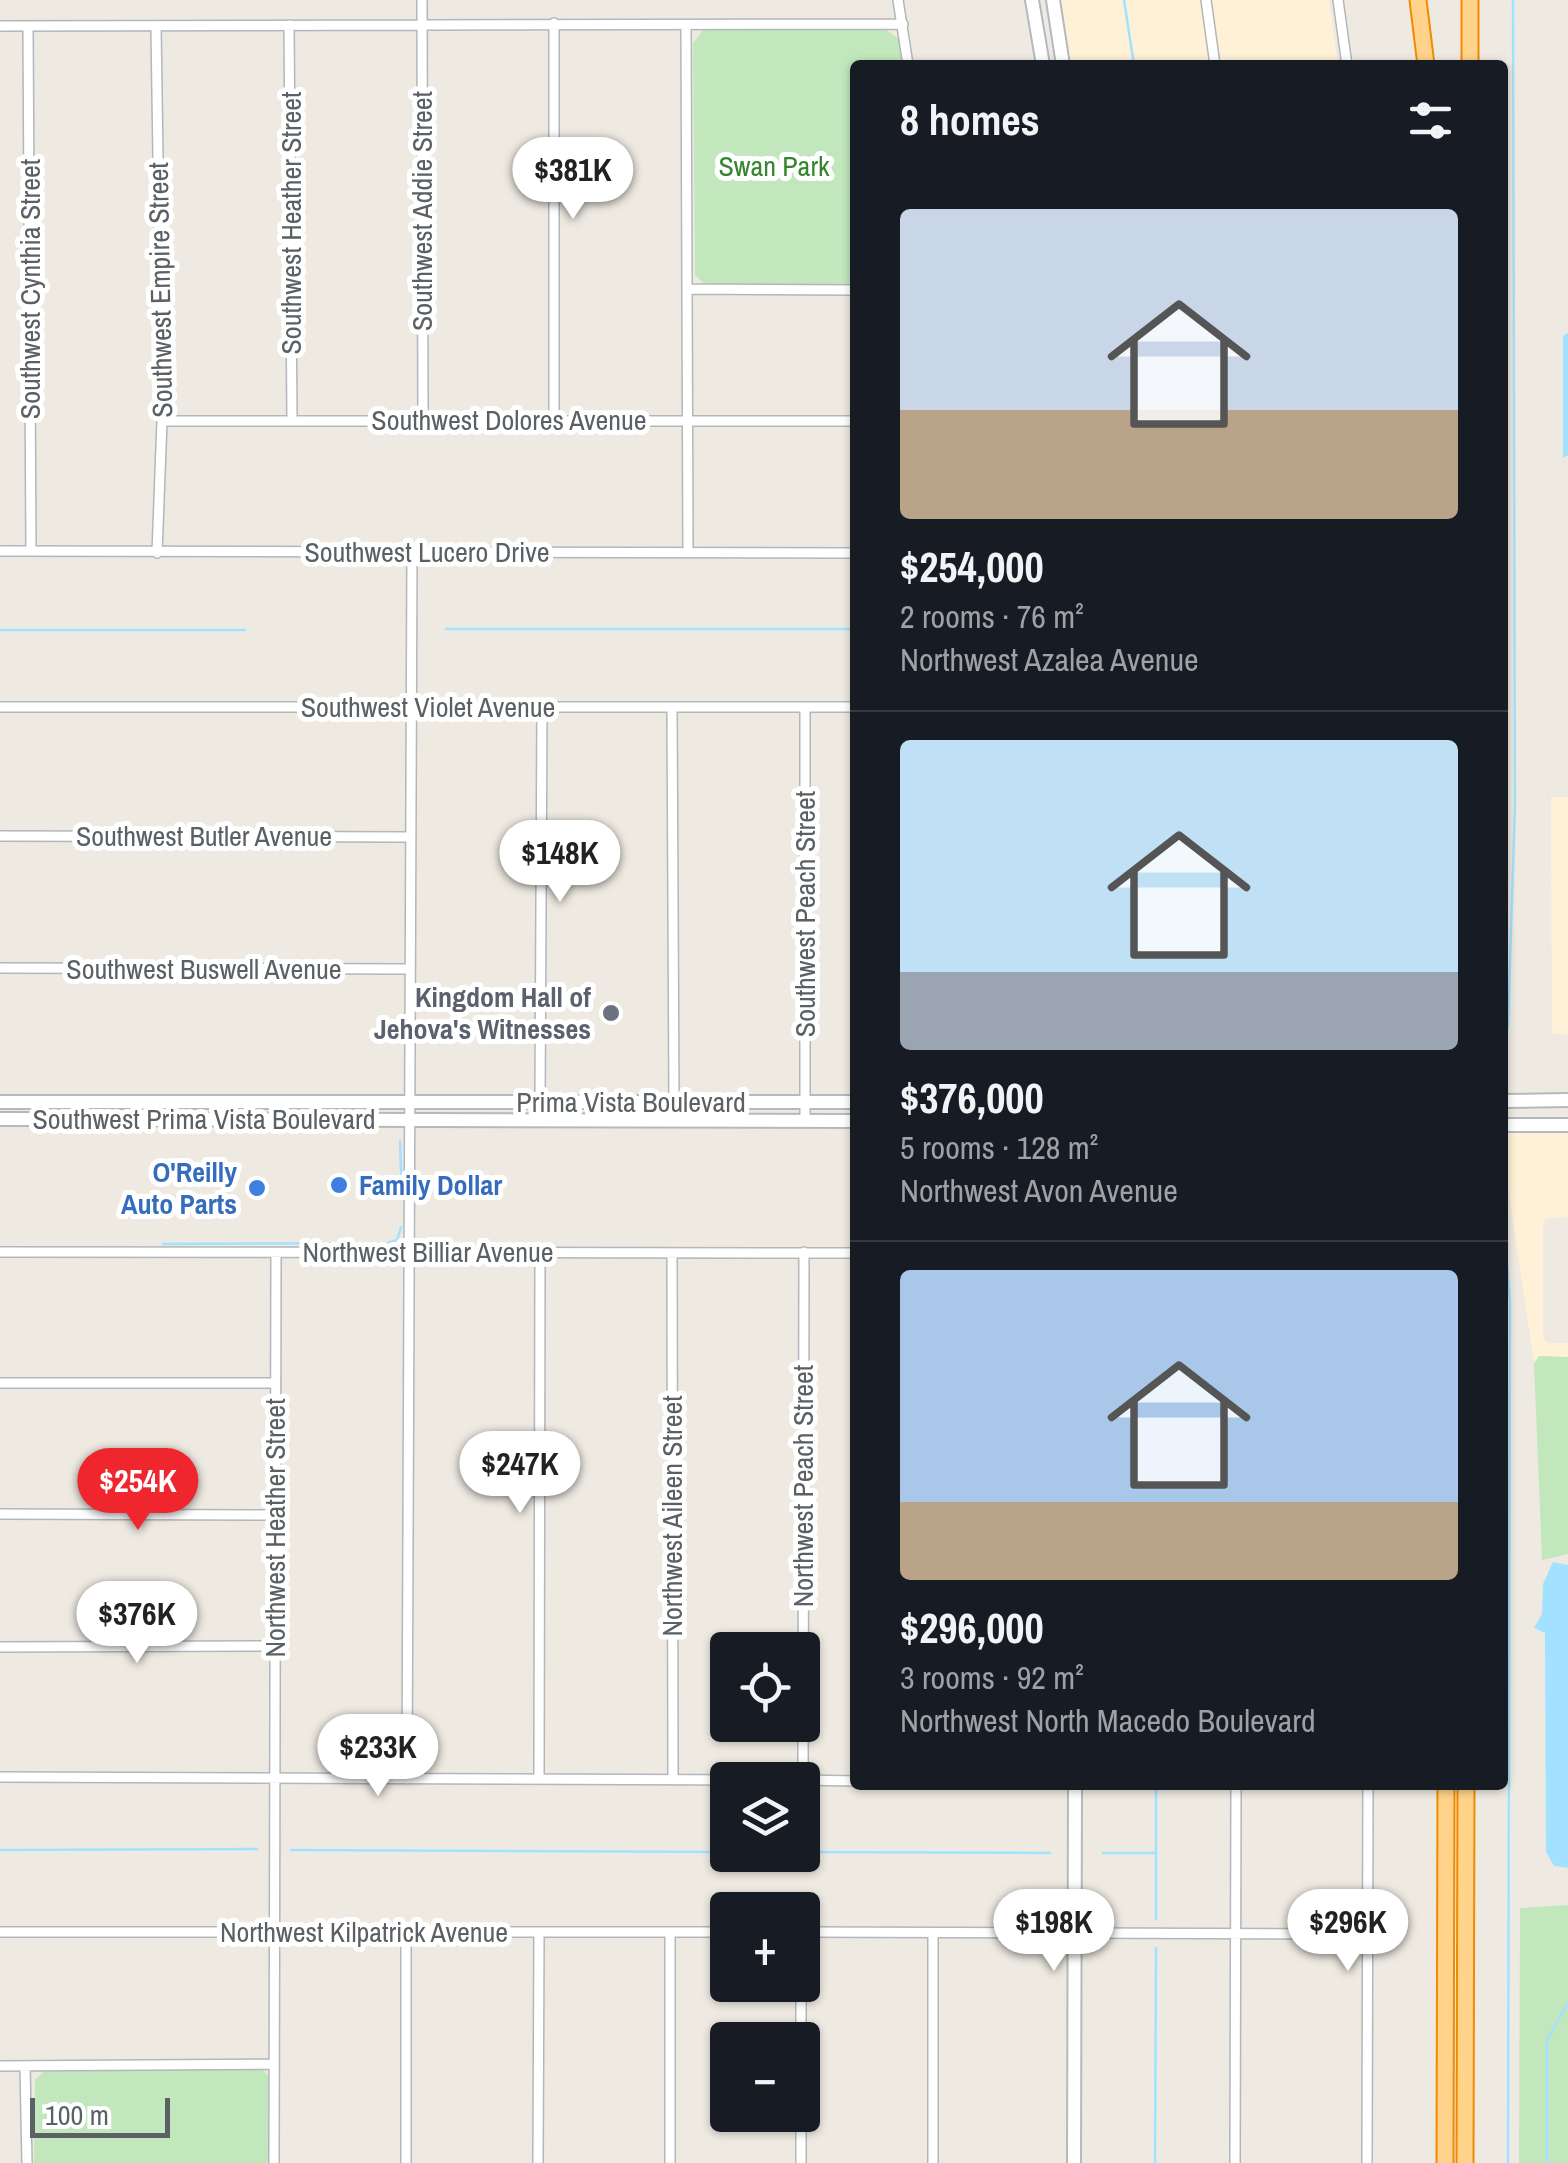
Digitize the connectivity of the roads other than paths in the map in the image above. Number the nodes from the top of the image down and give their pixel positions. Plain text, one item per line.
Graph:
1 (422, 0) edge
2 (898, 0) edge
3 (1036, 0) edge
4 (1053, 0) edge
5 (1206, 0) edge
6 (1338, 0) edge
7 (1418, 0) edge
8 (1470, 0) edge
9 (422, 23) junction
10 (554, 24) junction
11 (903, 24) junction
12 (289, 25) junction
13 (686, 25) junction
14 (0, 26) edge
15 (28, 26) junction
16 (156, 27) junction
17 (1058, 32) junction
18 (1040, 50) junction
19 (907, 60) edge
20 (1041, 60) edge
21 (1058, 60) edge
22 (1061, 60) edge
23 (1214, 60) edge
24 (1347, 60) edge
25 (1425, 60) edge
26 (1470, 60) edge
27 (688, 290) junction
28 (850, 290) edge
29 (292, 420) junction
30 (554, 420) junction
31 (687, 420) junction
32 (162, 421) junction
33 (423, 421) junction
34 (850, 421) edge
35 (0, 551) edge
36 (31, 551) junction
37 (412, 551) junction
38 (157, 552) junction
39 (688, 552) junction
40 (850, 553) edge
41 (0, 706) edge
42 (410, 706) junction
43 (542, 707) junction
44 (672, 708) junction
45 (806, 708) junction
46 (850, 708) edge
47 (0, 836) edge
48 (409, 837) junction
49 (0, 968) edge
50 (409, 969) junction
51 (1568, 1100) edge
52 (1508, 1101) edge
53 (0, 1102) edge
54 (408, 1102) junction
55 (540, 1102) junction
56 (674, 1102) junction
57 (850, 1102) edge
58 (805, 1103) junction
59 (408, 1118) junction
60 (0, 1119) edge
61 (805, 1120) junction
62 (850, 1121) edge
63 (1508, 1125) edge
64 (1568, 1126) edge
65 (0, 1252) edge
66 (276, 1252) junction
67 (409, 1252) junction
68 (540, 1252) junction
69 (804, 1252) junction
70 (850, 1252) edge
71 (672, 1253) junction
72 (0, 1383) edge
73 (275, 1383) junction
74 (0, 1514) edge
75 (276, 1515) junction
76 (275, 1646) junction
77 (0, 1647) edge
78 (803, 1762) edge
79 (0, 1777) edge
80 (276, 1779) junction
81 (407, 1779) junction
82 (539, 1780) junction
83 (672, 1780) junction
84 (710, 1780) edge
85 (820, 1780) edge
86 (850, 1781) edge
87 (1075, 1790) edge
88 (1236, 1790) edge
89 (1368, 1790) edge
90 (1446, 1790) edge
91 (1466, 1790) edge
92 (275, 1931) junction
93 (0, 1932) edge
94 (670, 1932) junction
95 (710, 1932) edge
96 (820, 1932) edge
97 (406, 1933) junction
98 (539, 1933) junction
99 (933, 1933) junction
100 (1075, 1934) junction
101 (1236, 1934) junction
102 (1368, 1934) junction
103 (274, 2064) junction
104 (0, 2066) edge
105 (26, 2066) junction
106 (801, 2132) edge
107 (27, 2163) edge
108 (274, 2163) edge
109 (406, 2163) edge
110 (538, 2163) edge
111 (670, 2163) edge
112 (801, 2163) edge
113 (933, 2163) edge
114 (1074, 2163) edge
115 (1236, 2163) edge
116 (1367, 2163) edge
117 (1445, 2163) edge
118 (1465, 2163) edge

1 - 9 street, Southwest Addie Street
2 - 11 street
3 - 17 main road
3 - 18 main road
4 - 17 main road
5 - 23 street
6 - 24 street
7 - 25 highway
8 - 26 highway
9 - 10 street
9 - 12 street
9 - 33 street, Southwest Addie Street
10 - 13 street
10 - 30 street
11 - 13 street
11 - 19 street
12 - 16 street
12 - 29 street, Southwest Heather Street
13 - 27 street
14 - 15 street
15 - 16 street
15 - 36 street, Southwest Cynthia Street
16 - 32 street, Southwest Empire Street
17 - 22 main road
18 - 20 main road
18 - 21 main road
27 - 28 street
27 - 31 street
29 - 32 street, Southwest Dolores Avenue
29 - 33 street, Southwest Dolores Avenue
30 - 31 street, Southwest Dolores Avenue
30 - 33 street, Southwest Dolores Avenue
31 - 34 street, Southwest Dolores Avenue
31 - 39 street
32 - 38 street, Southwest Empire Street
35 - 36 street, Southwest Lucero Drive
36 - 38 street, Southwest Lucero Drive
37 - 38 street, Southwest Lucero Drive
37 - 39 street, Southwest Lucero Drive
37 - 42 street
39 - 40 street, Southwest Lucero Drive
41 - 42 street, Southwest Violet Avenue
42 - 43 street, Southwest Violet Avenue
42 - 48 street
43 - 44 street, Southwest Violet Avenue
43 - 55 street
44 - 45 street, Southwest Violet Avenue
44 - 56 street
45 - 46 street, Southwest Violet Avenue
45 - 58 street, Southwest Peach Street
47 - 48 street, Southwest Butler Avenue
48 - 50 street
49 - 50 street, Southwest Buswell Avenue
50 - 54 street
51 - 52 main road
53 - 54 main road, Southwest Prima Vista Boulevard
54 - 55 main road, Prima Vista Boulevard
54 - 59 street
55 - 56 main road, Prima Vista Boulevard
56 - 58 main road, Prima Vista Boulevard
57 - 58 main road, Prima Vista Boulevard
58 - 61 street, Southwest Peach Street
59 - 60 main road, Southwest Prima Vista Boulevard
59 - 61 main road, Prima Vista Boulevard
59 - 67 street
61 - 62 main road, Prima Vista Boulevard
63 - 64 main road
65 - 66 street, Northwest Billiar Avenue
66 - 67 street, Northwest Billiar Avenue
66 - 73 street, Northwest Heather Street
67 - 68 street, Northwest Billiar Avenue
67 - 81 street
68 - 71 street, Northwest Billiar Avenue
68 - 82 street
69 - 70 street, Northwest Billiar Avenue
69 - 71 street, Northwest Billiar Avenue
69 - 78 street, Northwest Peach Street
71 - 83 street, Northwest Aileen Street
72 - 73 street
73 - 75 street, Northwest Heather Street
74 - 75 street
75 - 76 street, Northwest Heather Street
76 - 77 street
76 - 80 street, Northwest Heather Street
79 - 80 street
80 - 81 street
80 - 92 street, Northwest Heather Street
81 - 82 street
82 - 83 street
83 - 84 street
85 - 86 street
87 - 100 main road
88 - 101 street
89 - 102 street
90 - 117 highway
91 - 118 highway
92 - 93 street, Northwest Kilpatrick Avenue
92 - 97 street, Northwest Kilpatrick Avenue
92 - 103 street, Northwest Heather Street
94 - 95 street, Northwest Kilpatrick Avenue
94 - 98 street, Northwest Kilpatrick Avenue
94 - 111 street
96 - 99 street
97 - 98 street, Northwest Kilpatrick Avenue
97 - 109 street
98 - 110 street
99 - 100 street
99 - 113 street
100 - 101 street
100 - 114 main road
101 - 102 street
101 - 115 street
102 - 116 street
103 - 105 street
103 - 108 street, Northwest Heather Street
104 - 105 street
105 - 107 street
106 - 112 street

